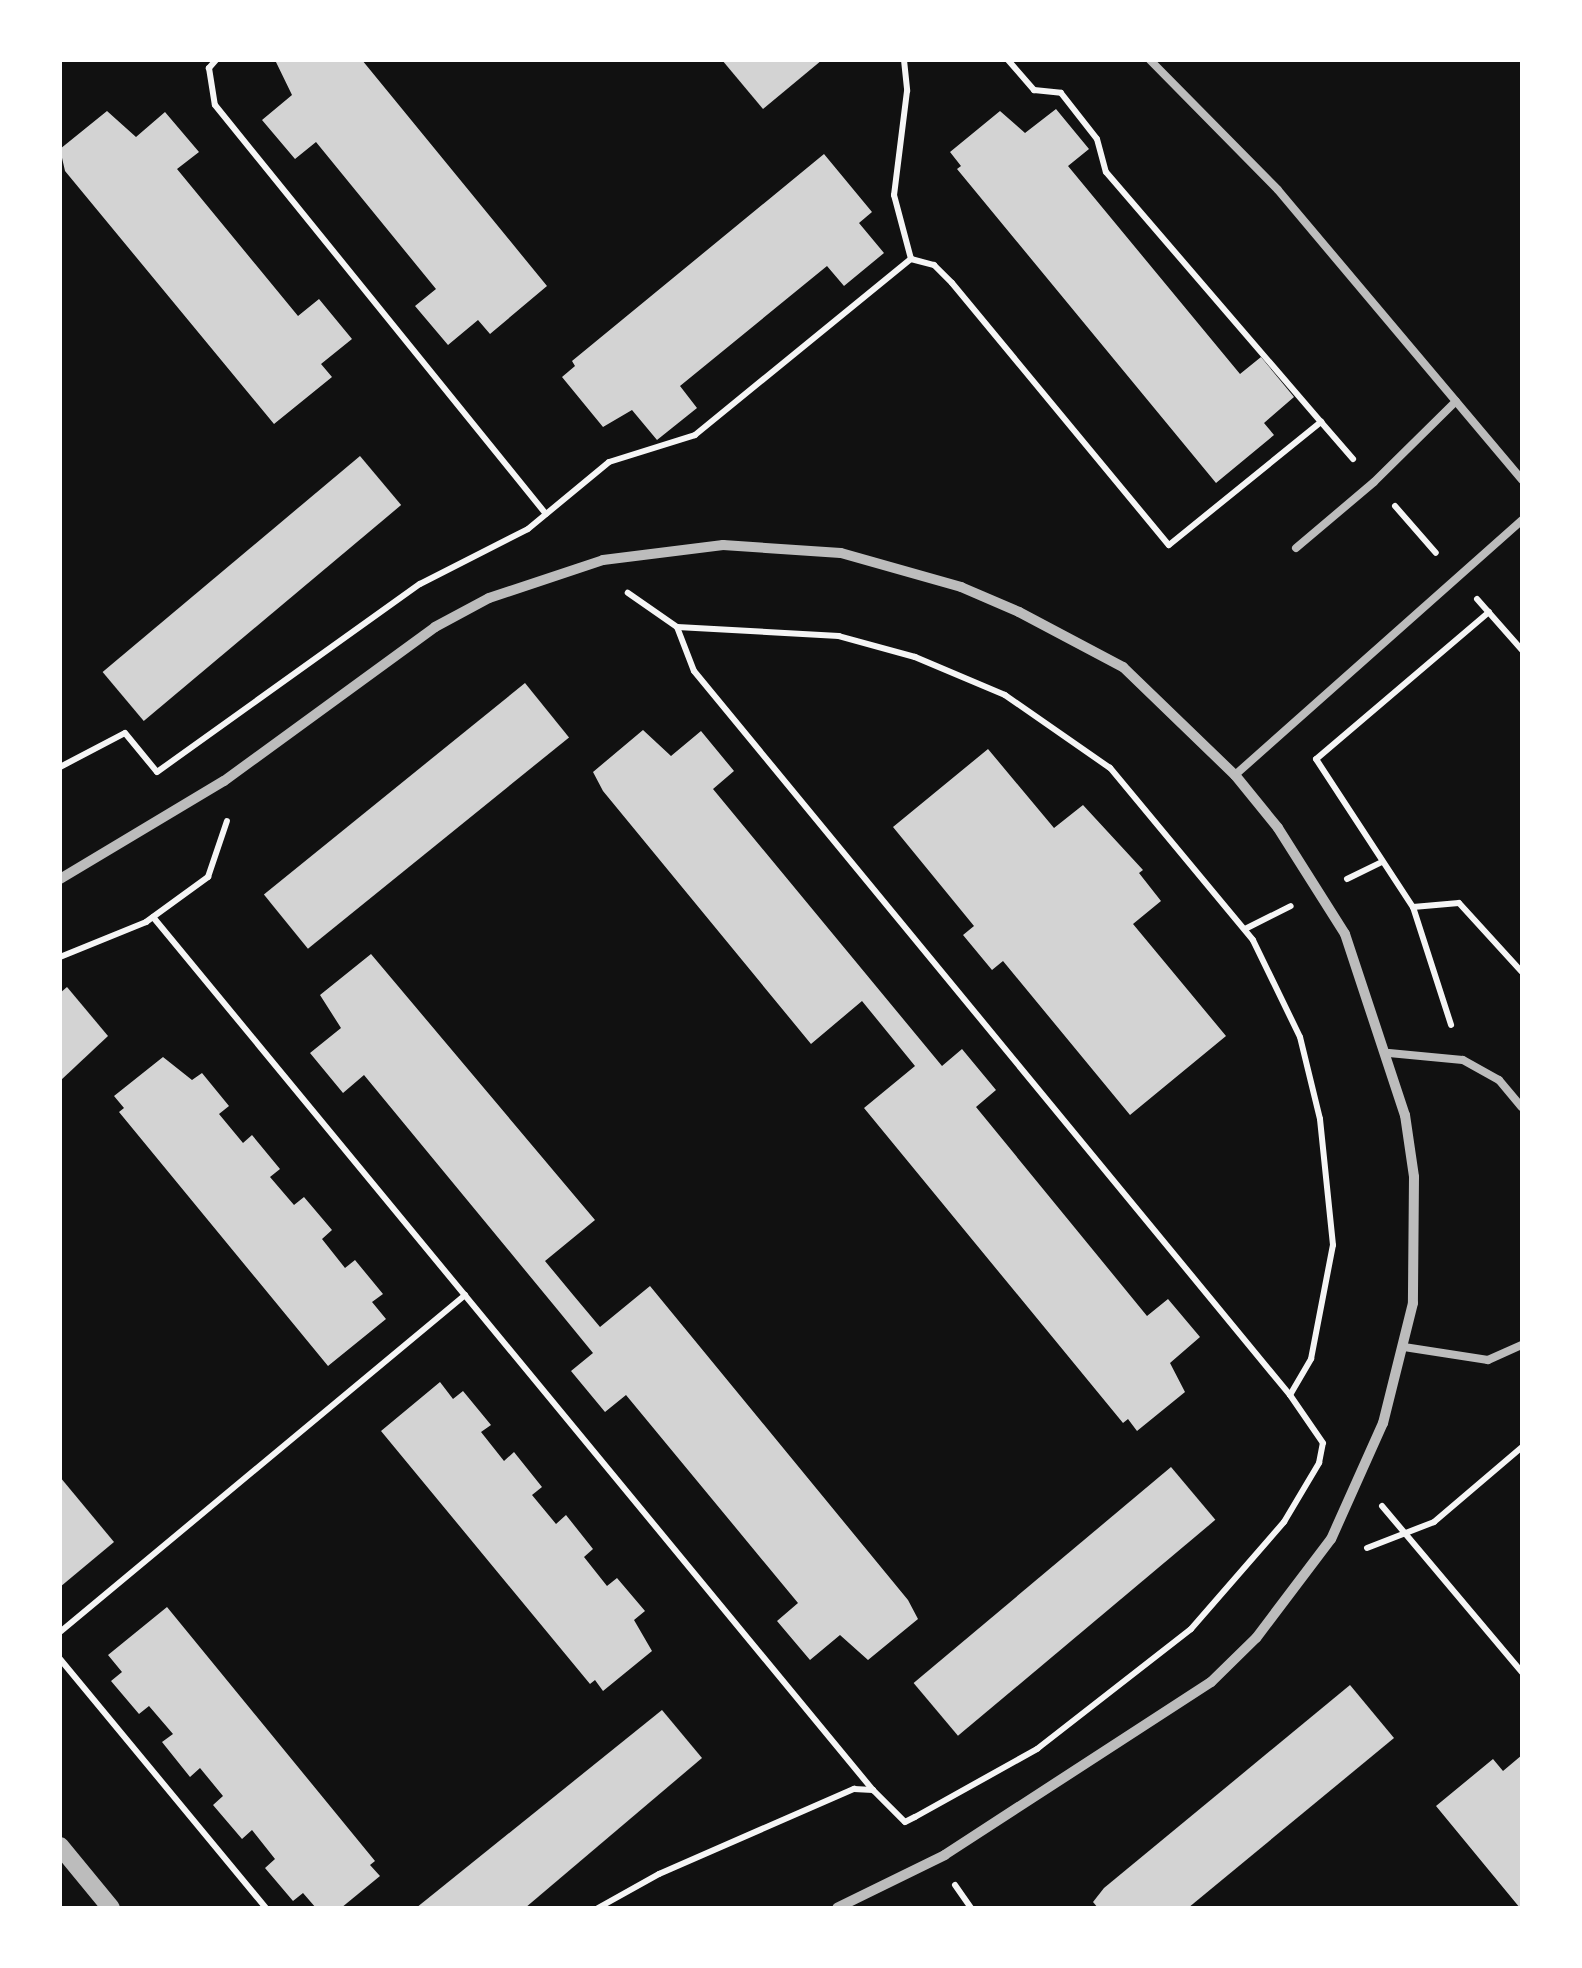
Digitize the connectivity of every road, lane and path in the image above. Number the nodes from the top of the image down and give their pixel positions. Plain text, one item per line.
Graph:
1 (216, 60) edge
2 (904, 60) edge
3 (1008, 60) edge
4 (1150, 60) edge
5 (911, 260) junction
6 (1456, 400) junction
7 (1321, 422) junction
8 (1522, 480) edge
9 (1374, 482) junction
10 (546, 514) junction
11 (1522, 520) edge
12 (1296, 548) dead end
13 (1458, 577) junction
14 (613, 593) dead end
15 (1488, 612) junction
16 (677, 626) junction
17 (1522, 650) edge
18 (60, 766) edge
19 (1235, 775) junction
20 (236, 812) dead end
21 (60, 880) edge
22 (1413, 907) junction
23 (154, 918) junction
24 (60, 958) edge
25 (1522, 972) edge
26 (1390, 1053) junction
27 (1463, 1060) junction
28 (1522, 1107) edge
29 (465, 1295) junction
30 (1522, 1345) edge
31 (1404, 1347) junction
32 (1290, 1395) junction
33 (1324, 1443) junction
34 (1358, 1480) junction
35 (60, 1632) edge
36 (60, 1659) edge
37 (1522, 1672) edge
38 (873, 1790) junction
39 (60, 1846) edge
40 (111, 1908) edge
41 (266, 1908) edge
42 (598, 1908) edge
43 (837, 1908) edge

1 - 10 path
2 - 5 path
3 - 7 path
4 - 6 lane
5 - 7 path
5 - 10 path
6 - 8 lane
6 - 9 lane
7 - 9 path
9 - 12 lane
9 - 13 path
10 - 18 path
11 - 13 lane
13 - 15 path
13 - 19 lane
14 - 16 path
15 - 17 path
15 - 22 path
16 - 32 path
16 - 32 path
19 - 21 street
19 - 26 street
20 - 23 path
22 - 25 path
22 - 27 path
23 - 24 path
23 - 29 path
26 - 27 lane
26 - 31 street
27 - 28 lane
29 - 35 path
29 - 38 path
30 - 31 lane
31 - 34 street
32 - 33 path
33 - 34 path
33 - 38 path
34 - 37 path
34 - 43 street
36 - 41 path
38 - 42 path
39 - 40 street

